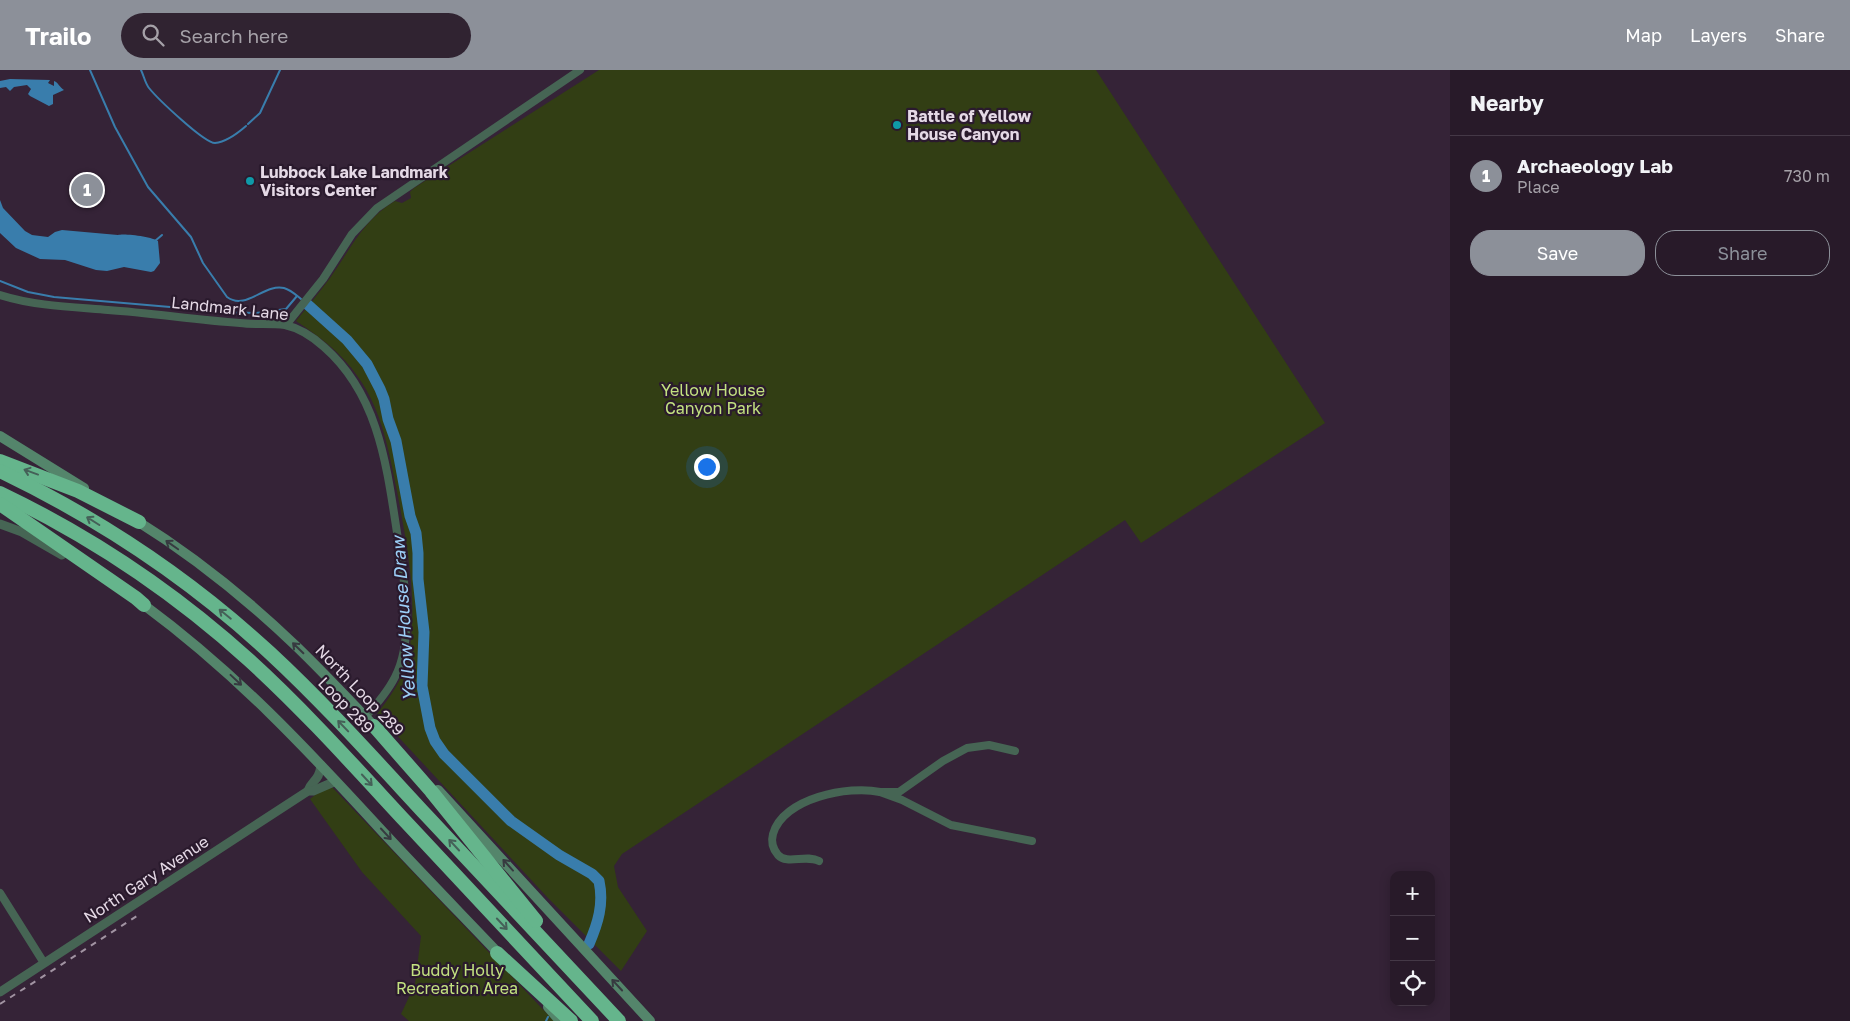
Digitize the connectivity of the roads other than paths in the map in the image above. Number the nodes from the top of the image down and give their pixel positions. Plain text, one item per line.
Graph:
1 (580, 70) edge
2 (0, 295) edge
3 (286, 325) junction
4 (0, 436) edge
5 (0, 461) edge
6 (0, 471) edge
7 (0, 493) edge
8 (0, 504) edge
9 (139, 522) junction
10 (0, 524) edge
11 (144, 605) junction
12 (370, 721) junction
13 (1015, 751) dead end
14 (321, 764) junction
15 (336, 781) junction
16 (308, 791) junction
17 (880, 792) junction
18 (1032, 842) dead end
19 (818, 861) dead end
20 (0, 893) edge
21 (497, 953) junction
22 (44, 963) junction
23 (580, 979) junction
24 (0, 992) edge
25 (560, 1021) edge
26 (570, 1021) edge
27 (592, 1021) edge
28 (619, 1021) edge
29 (650, 1021) edge

1 - 3 street
2 - 3 street, Landmark Lane
3 - 12 street, Landmark Lane
4 - 9 main road, North Loop 289
9 -> 5 highway
23 -> 6 highway, Loop 289
7 -> 27 highway
8 - 11 highway
12 -> 9 main road, North Loop 289
10 - 11 street
11 -> 14 main road
12 - 23 highway
29 -> 12 main road, North Loop 289
13 - 17 street
14 - 15 main road
14 - 16 street, North Gary Avenue
15 - 16 street, North Gary Avenue
15 -> 21 main road
16 - 22 street, North Gary Avenue
17 - 18 street
17 - 19 street
20 - 22 street
21 - 25 main road
21 - 26 highway
22 - 24 street, North Gary Avenue
23 - 28 highway, Loop 289

